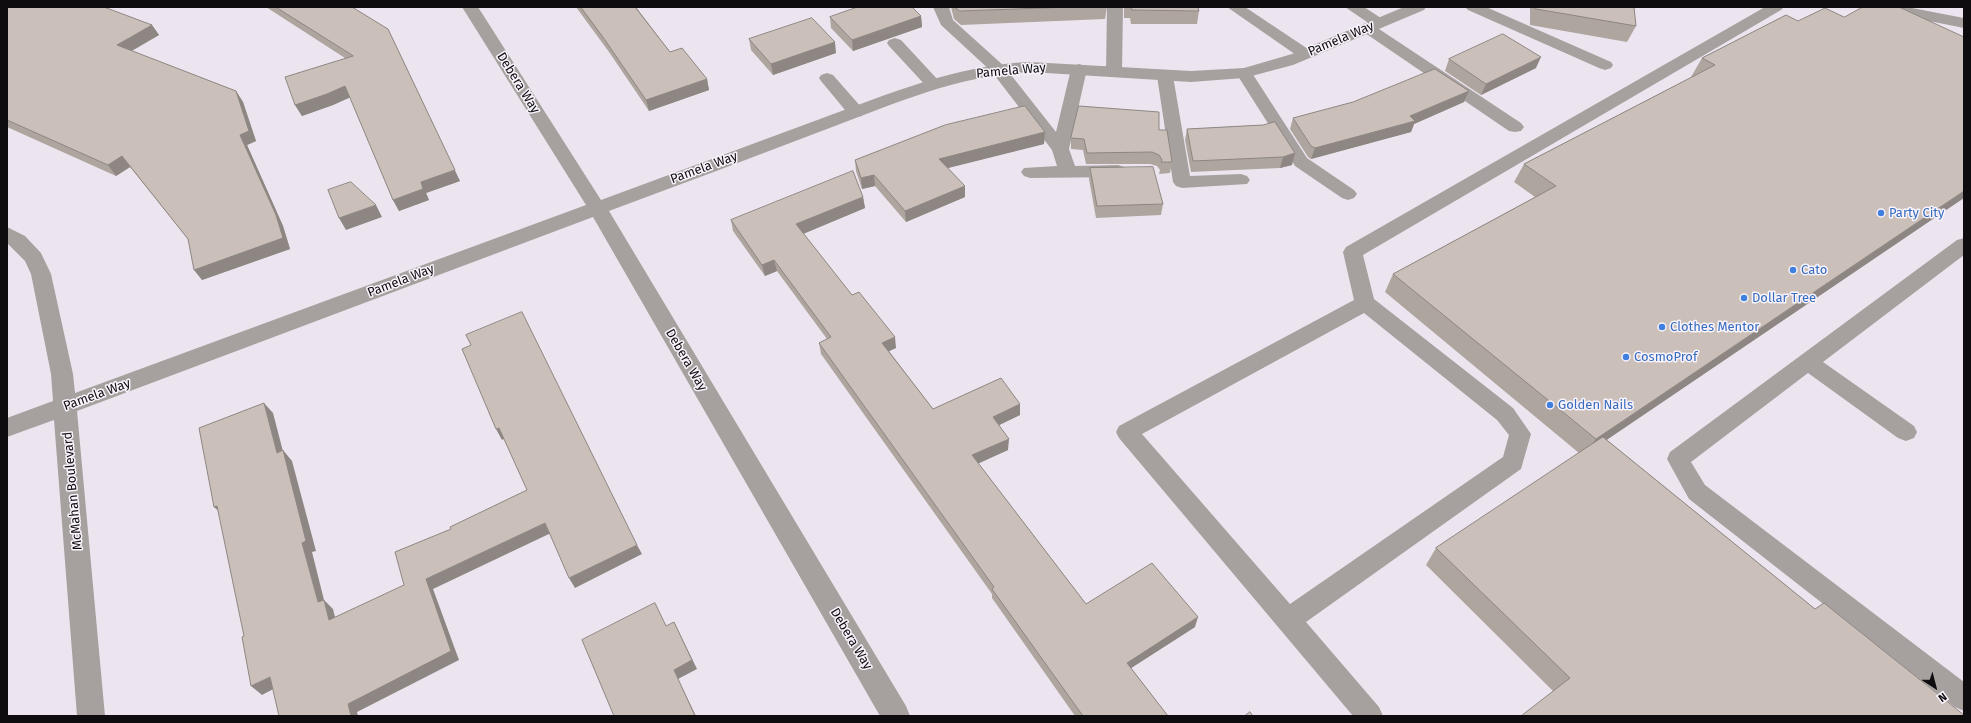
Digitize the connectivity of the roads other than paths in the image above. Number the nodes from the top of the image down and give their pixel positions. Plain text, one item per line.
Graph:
1 (470, 7) edge
2 (941, 7) edge
3 (1115, 7) edge
4 (1235, 7) edge
5 (1354, 7) edge
6 (1418, 7) edge
7 (1472, 7) edge
8 (1776, 7) edge
9 (1878, 7) edge
10 (1884, 7) edge
11 (1964, 24) edge
12 (1373, 26) junction
13 (1928, 30) edge
14 (895, 43) edge
15 (1305, 54) junction
16 (1605, 66) dead end
17 (998, 69) junction
18 (1079, 69) junction
19 (1114, 72) junction
20 (1244, 73) junction
21 (1165, 76) junction
22 (827, 78) dead end
23 (933, 84) junction
24 (856, 112) junction
25 (1515, 127) dead end
26 (1060, 149) junction
27 (1068, 171) junction
28 (1135, 171) edge
29 (1030, 172) dead end
30 (1241, 180) dead end
31 (1348, 194) dead end
32 (597, 208) junction
33 (7, 234) edge
34 (1960, 254) edge
35 (1364, 303) junction
36 (1807, 362) junction
37 (66, 406) junction
38 (7, 428) edge
39 (1906, 432) dead end
40 (1289, 619) junction
41 (1964, 698) edge
42 (91, 716) edge
43 (896, 716) edge
44 (1370, 716) edge

1 - 32 street, Debera Way
2 - 17 lane
3 - 19 lane
4 - 15 lane
5 - 12 lane
6 - 12 street, Pamela Way
7 - 16 lane
8 - 35 lane
9 - 13 lane
10 - 11 lane
12 - 15 street, Pamela Way
12 - 25 lane
14 - 23 lane
15 - 20 street, Pamela Way
17 - 18 street, Pamela Way
17 - 23 street, Pamela Way
17 - 26 lane
18 - 19 street, Pamela Way
18 - 26 lane
19 - 21 street, Pamela Way
20 - 21 street, Pamela Way
20 - 31 lane
21 - 30 lane
22 - 24 lane
23 - 24 street, Pamela Way
24 - 32 street, Pamela Way
26 - 27 lane
27 - 28 lane
27 - 29 lane
32 - 37 street, Pamela Way
32 - 43 street, Debera Way
33 - 37 street, McMahan Boulevard
34 - 36 lane
35 - 40 lane
35 - 40 lane
36 - 39 lane
36 - 41 lane
37 - 38 street, Pamela Way
37 - 42 street, McMahan Boulevard
40 - 44 lane

